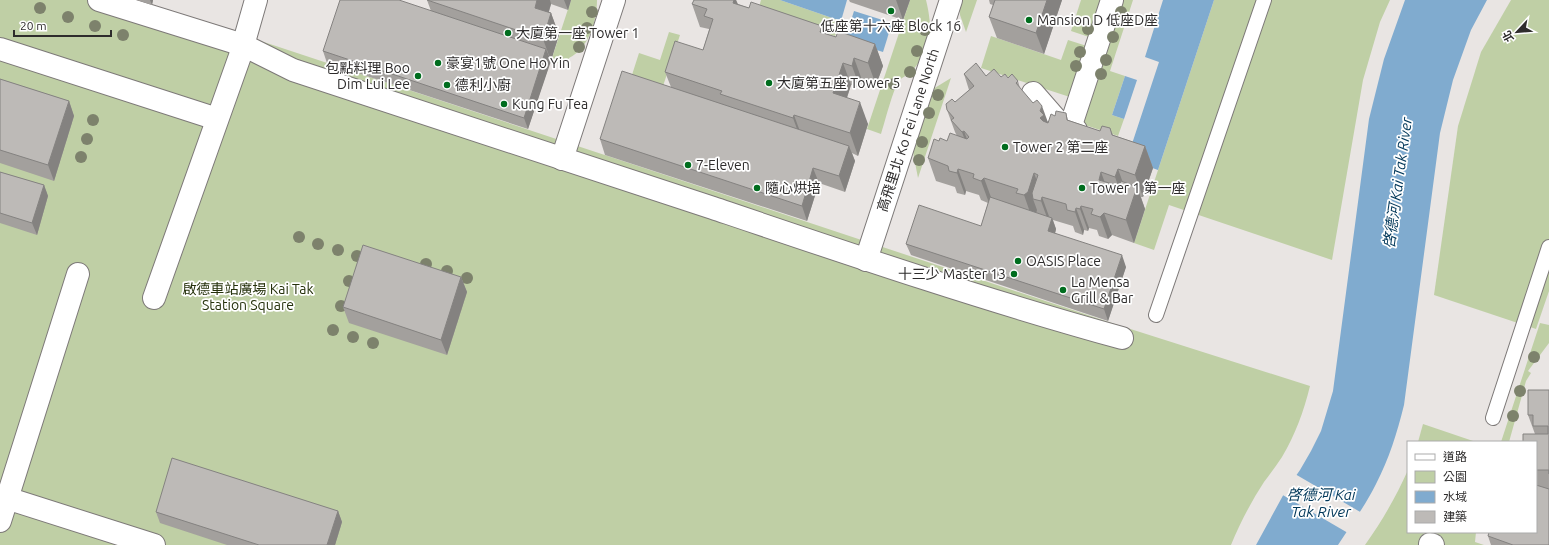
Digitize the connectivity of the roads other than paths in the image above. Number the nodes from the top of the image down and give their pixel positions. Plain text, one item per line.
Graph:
1 (99, 0) edge
2 (256, 0) edge
3 (614, 0) edge
4 (951, 0) edge
5 (1112, 0) edge
6 (1264, 0) edge
7 (243, 45) junction
8 (0, 49) edge
9 (1033, 93) dead end
10 (217, 118) junction
11 (1070, 128) junction
12 (1097, 137) edge
13 (562, 159) junction
14 (1549, 247) edge
15 (866, 260) junction
16 (78, 274) dead end
17 (154, 298) dead end
18 (1156, 315) dead end
19 (1122, 338) dead end
20 (1493, 418) dead end
21 (4, 497) edge
22 (0, 521) edge
23 (154, 545) edge

1 - 7 street
2 - 7 street
3 - 13 street
4 - 15 street, 高飛里北 Ko Fei Lane North
5 - 11 street
6 - 18 lane
7 - 10 street
7 - 13 street
8 - 10 street
9 - 11 street
10 - 17 street
11 - 12 street
13 - 15 street
14 - 20 lane
15 - 19 street
16 - 21 street
21 - 22 street
21 - 23 street

